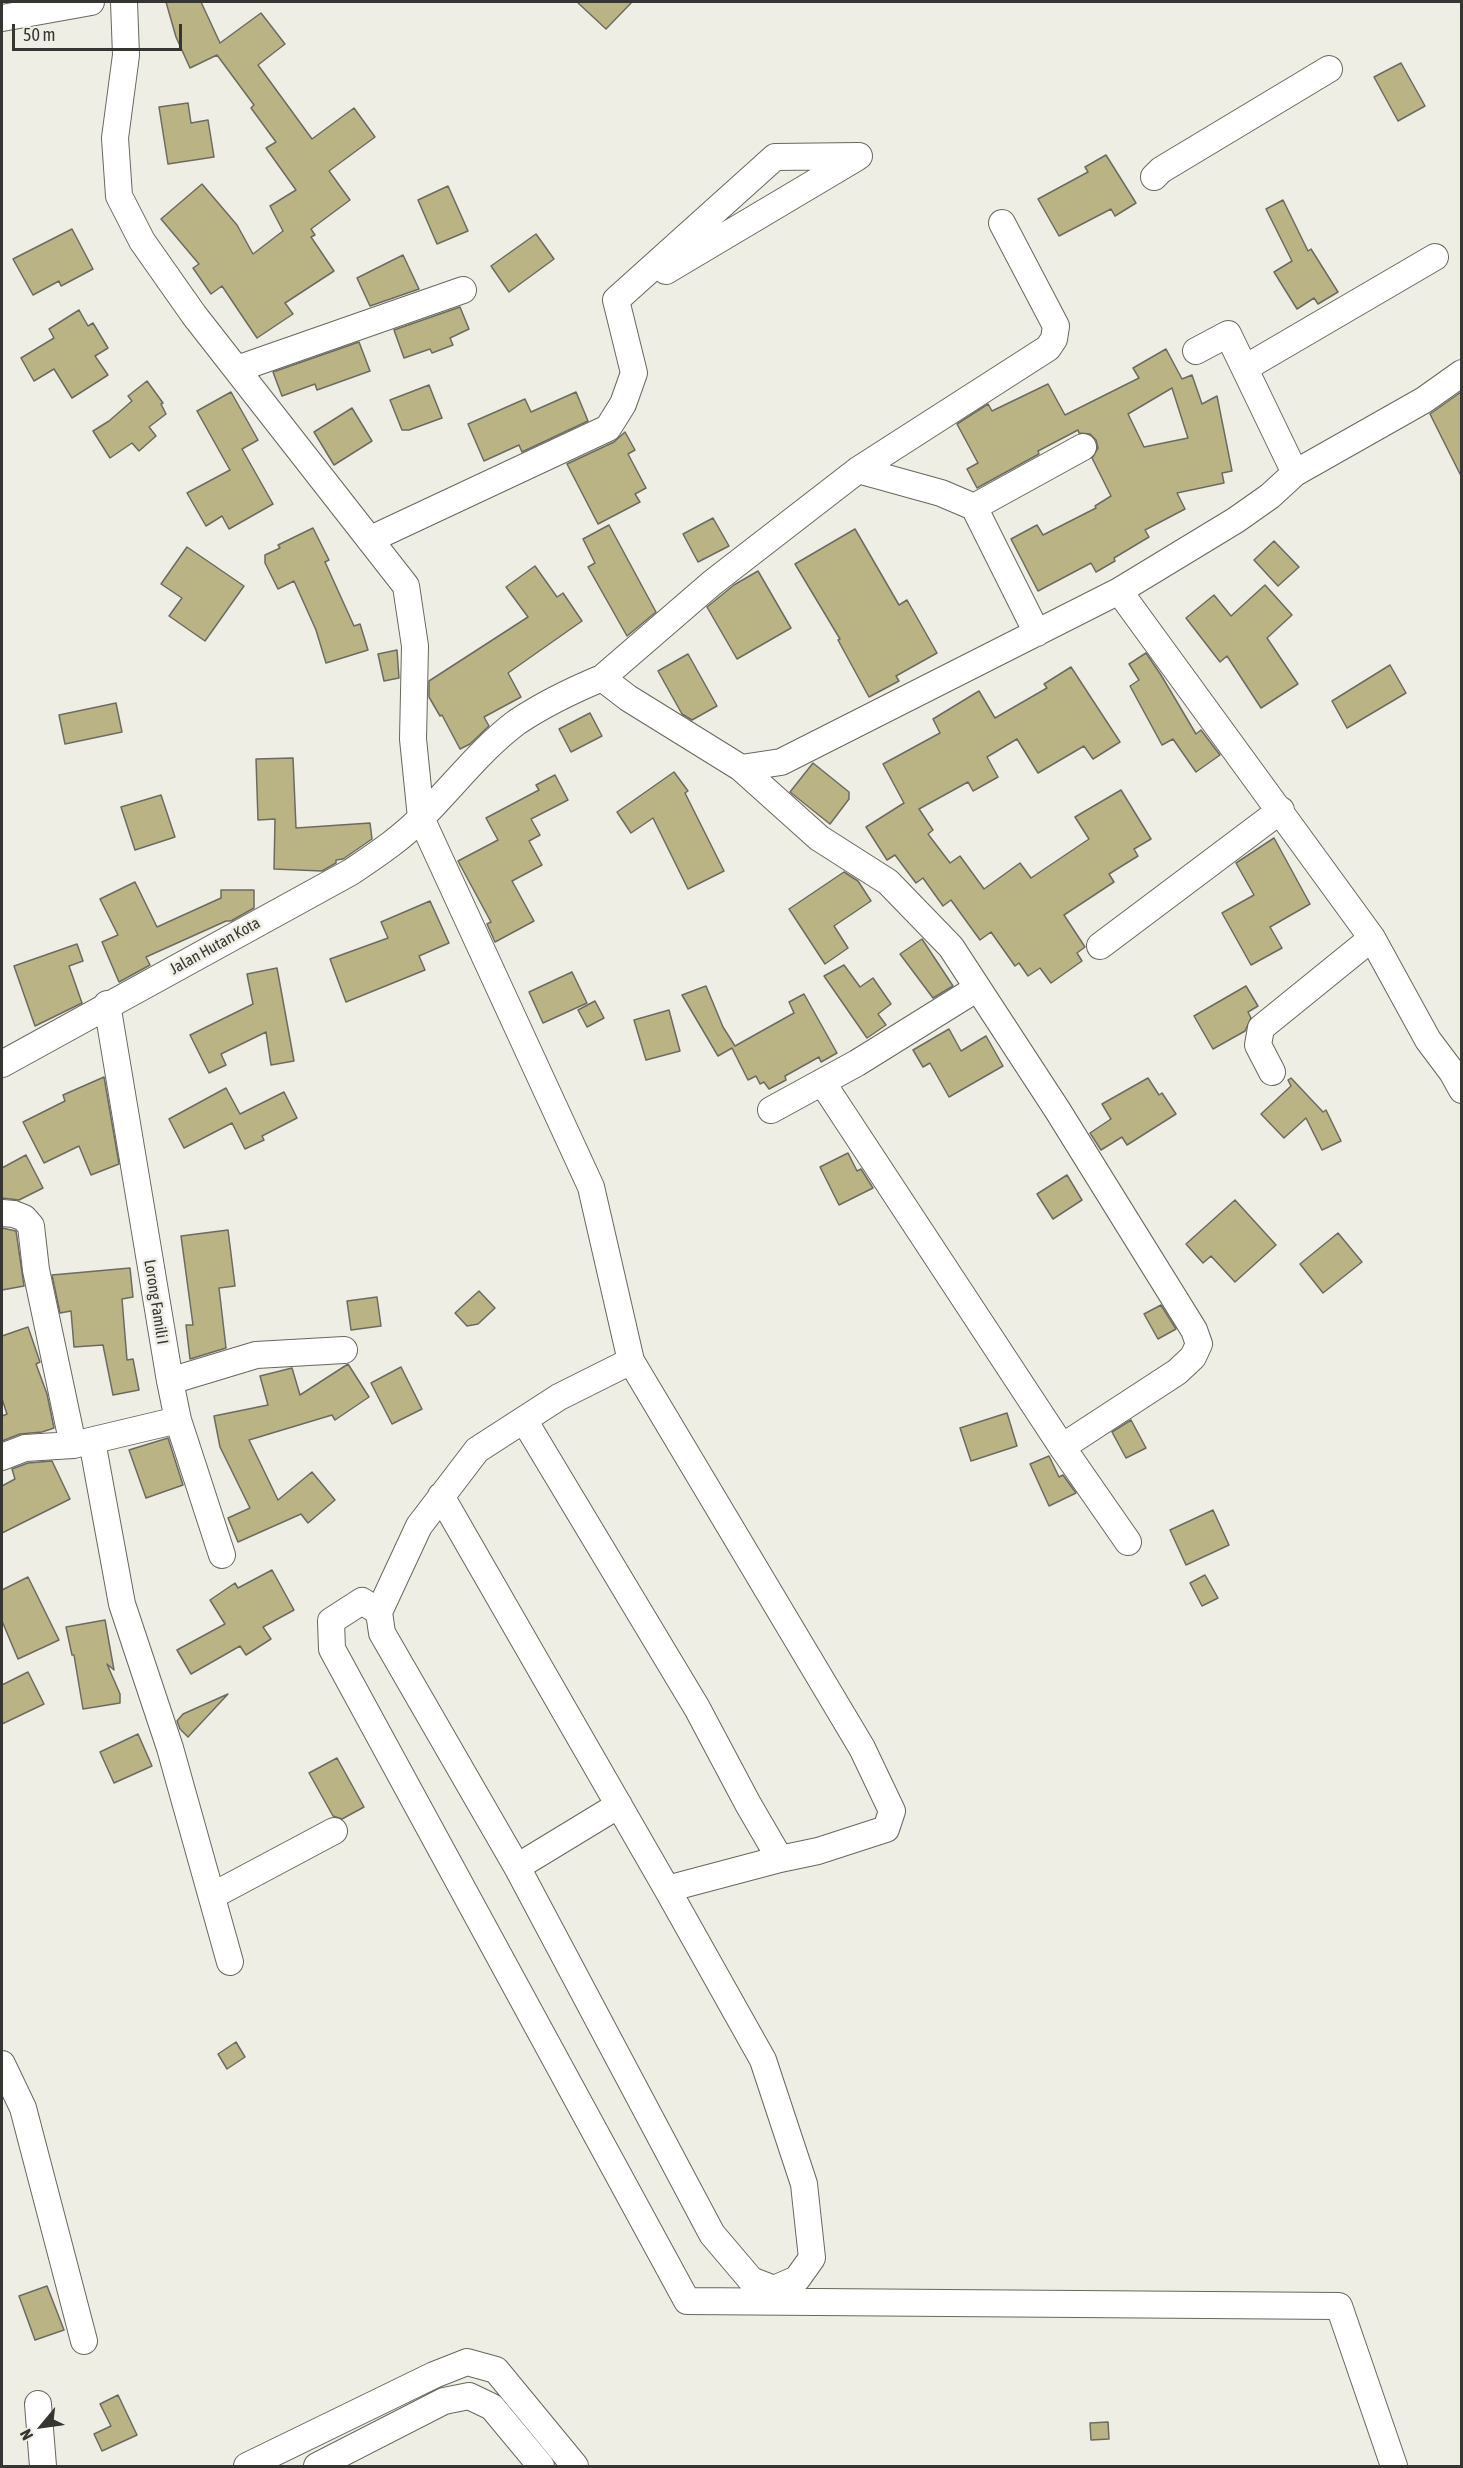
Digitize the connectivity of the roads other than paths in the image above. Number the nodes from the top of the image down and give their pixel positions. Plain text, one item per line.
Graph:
1 (91, 2) edge
2 (124, 2) edge
3 (2, 18) edge
4 (1329, 69) dead end
5 (1154, 177) dead end
6 (1002, 223) dead end
7 (1435, 257) dead end
8 (464, 290) dead end
9 (616, 300) junction
10 (1196, 351) dead end
11 (1245, 368) junction
12 (237, 369) junction
13 (1461, 373) edge
14 (1083, 447) dead end
15 (858, 470) junction
16 (1295, 473) junction
17 (974, 507) junction
18 (371, 539) junction
19 (1119, 591) junction
20 (1037, 633) junction
21 (602, 678) junction
22 (741, 768) junction
23 (1281, 810) junction
24 (421, 818) junction
25 (1372, 938) junction
26 (1100, 946) dead end
27 (976, 989) junction
28 (107, 1004) junction
29 (2, 1064) edge
30 (1272, 1072) dead end
31 (822, 1082) junction
32 (1461, 1090) edge
33 (771, 1110) dead end
34 (2, 1213) edge
35 (344, 1350) dead end
36 (631, 1361) junction
37 (170, 1382) junction
38 (178, 1420) junction
39 (524, 1420) junction
40 (82, 1443) junction
41 (1062, 1447) junction
42 (2, 1457) edge
43 (441, 1496) junction
44 (1128, 1542) dead end
45 (222, 1555) dead end
46 (379, 1612) junction
47 (619, 1805) junction
48 (334, 1831) dead end
49 (780, 1859) junction
50 (517, 1867) junction
51 (667, 1889) junction
52 (212, 1896) junction
53 (230, 1962) dead end
54 (2, 2064) edge
55 (84, 2341) dead end
56 (467, 2362) junction
57 (469, 2396) junction
58 (38, 2404) dead end
59 (43, 2466) edge
60 (247, 2466) edge
61 (316, 2466) edge
62 (541, 2466) edge
63 (575, 2466) edge
64 (1394, 2466) edge

1 - 3 street
2 - 12 street
4 - 5 street
6 - 15 street, Jalan Hutan Kota
7 - 11 street
8 - 12 street
9 - 9 street
9 - 18 street
10 - 11 street
11 - 16 street
12 - 18 street
13 - 16 street
14 - 17 street
15 - 17 street
15 - 21 street, Jalan Hutan Kota
16 - 19 street
17 - 20 street
18 - 24 street
19 - 20 street
19 - 23 street
20 - 22 street
21 - 22 street
21 - 24 street, Jalan Hutan Kota
22 - 27 street
23 - 25 street
23 - 26 street
24 - 28 street, Jalan Hutan Kota
24 - 36 street
25 - 30 street
25 - 32 street
27 - 31 street
27 - 41 street
28 - 29 street, Jalan Hutan Kota
28 - 37 street, Lorong Famili I
31 - 33 street
31 - 41 street
34 - 40 street
35 - 37 street
36 - 39 street
36 - 49 street
37 - 38 street, Lorong Famili I
38 - 40 street
38 - 45 street, Lorong Famili I
39 - 43 street
39 - 49 street
40 - 42 street
40 - 52 street
41 - 44 street
43 - 46 street
43 - 47 street
46 - 50 street
46 - 64 street
47 - 50 street
47 - 51 street
48 - 52 street
49 - 51 street
50 - 51 street
52 - 53 street
54 - 55 street
56 - 57 street
56 - 60 street
56 - 63 street
57 - 61 street
57 - 62 street
58 - 59 street

